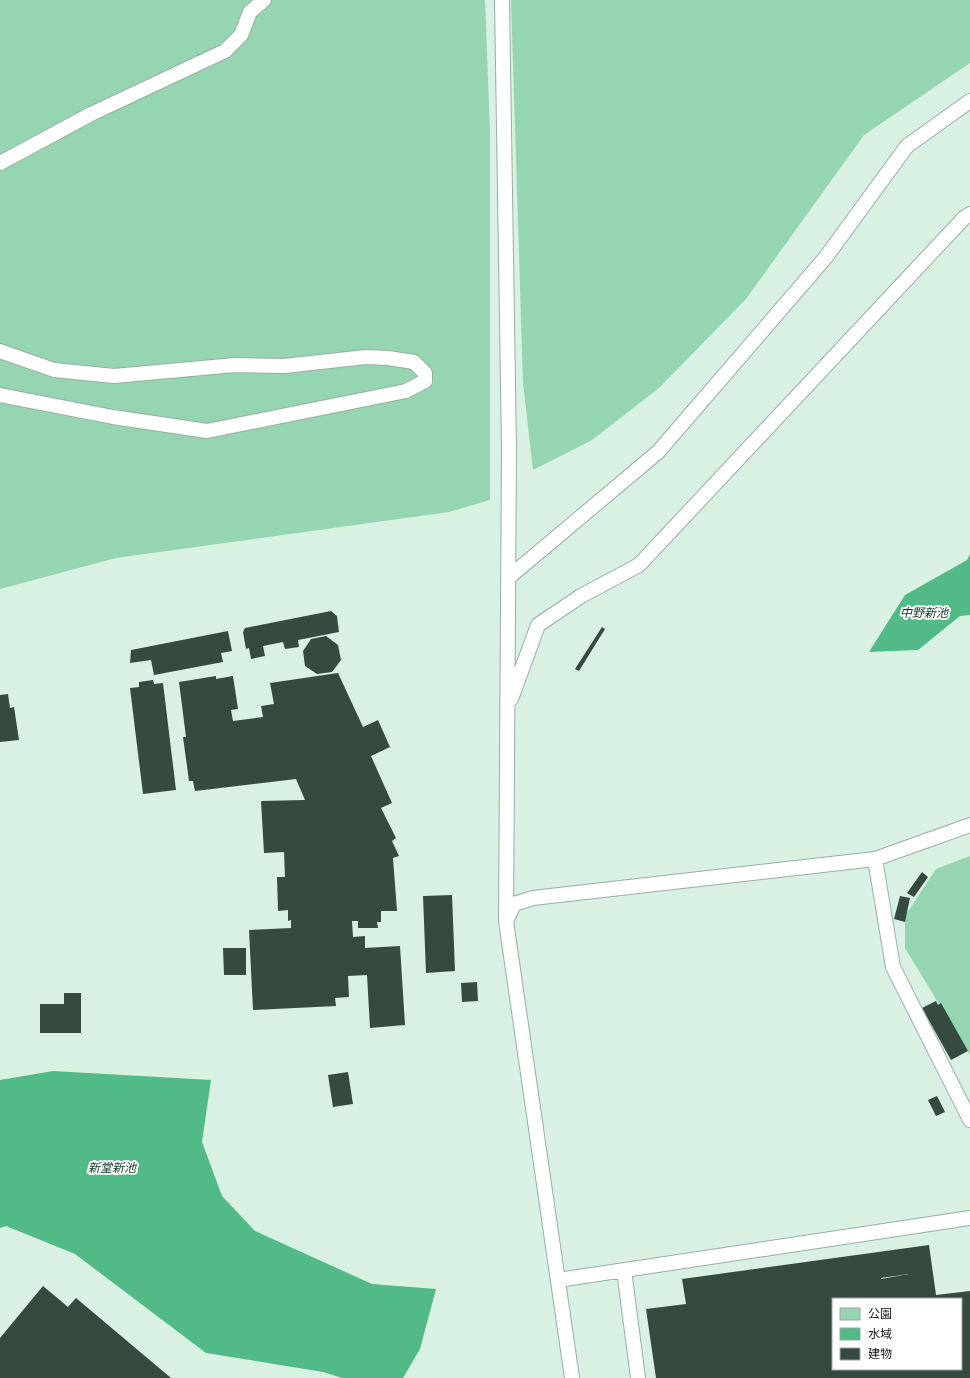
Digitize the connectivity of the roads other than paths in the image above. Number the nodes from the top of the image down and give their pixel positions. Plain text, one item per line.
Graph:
1 (264, 0) edge
2 (502, 0) edge
3 (970, 101) edge
4 (0, 163) edge
5 (970, 214) edge
6 (0, 351) edge
7 (0, 395) edge
8 (508, 578) junction
9 (507, 709) junction
10 (970, 825) edge
11 (875, 859) junction
12 (506, 921) junction
13 (970, 1120) edge
14 (970, 1218) edge
15 (624, 1270) junction
16 (558, 1280) junction
17 (572, 1378) edge
18 (638, 1378) edge

1 - 4 lane
2 - 8 lane
3 - 8 lane
5 - 9 lane
6 - 7 lane
8 - 9 lane
9 - 12 lane
10 - 11 lane
11 - 12 lane
11 - 13 lane
12 - 16 lane
14 - 15 lane
15 - 16 lane
15 - 18 lane
16 - 17 lane

